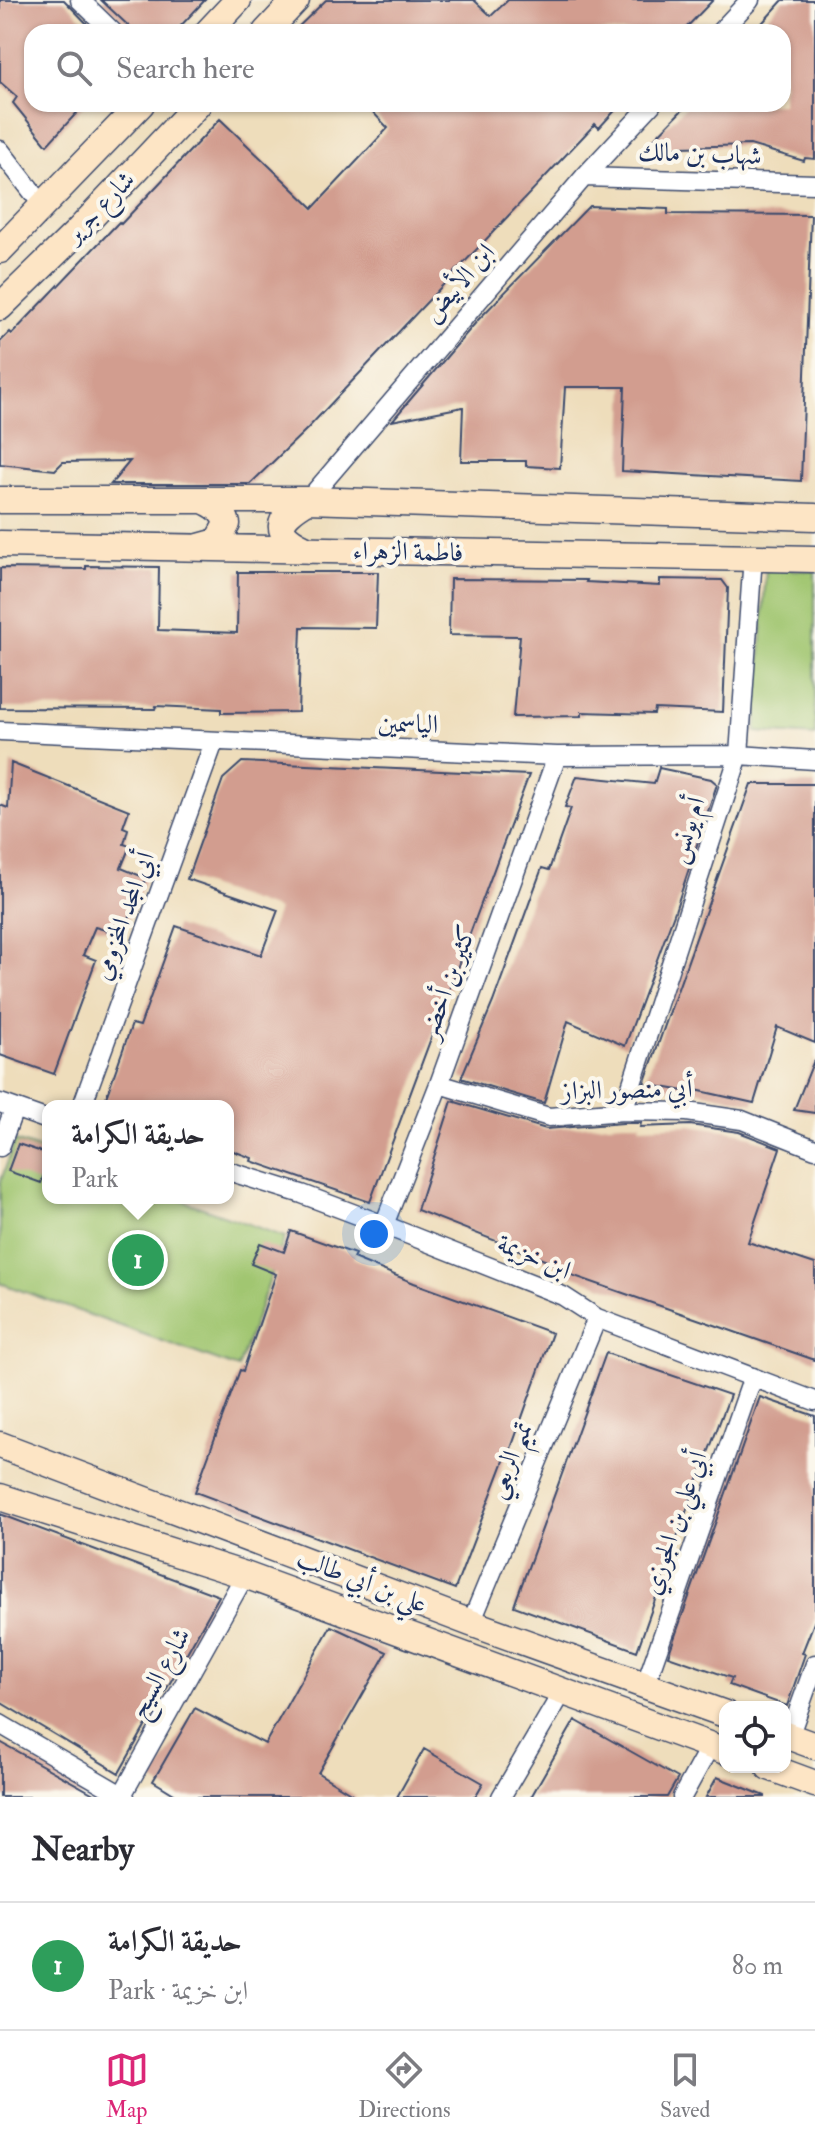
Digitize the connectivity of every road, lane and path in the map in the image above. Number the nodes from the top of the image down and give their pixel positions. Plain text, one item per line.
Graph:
1 (80, 0) edge
2 (238, 0) edge
3 (296, 0) edge
4 (750, 0) edge
5 (105, 24) edge
6 (216, 24) edge
7 (274, 24) edge
8 (728, 24) edge
9 (133, 112) edge
10 (190, 112) edge
11 (645, 112) edge
12 (0, 150) edge
13 (584, 177) junction
14 (815, 184) edge
15 (44, 207) junction
16 (0, 250) edge
17 (0, 307) edge
18 (0, 500) edge
19 (203, 500) junction
20 (308, 500) junction
21 (815, 517) edge
22 (0, 544) edge
23 (195, 548) junction
24 (309, 550) junction
25 (753, 556) junction
26 (815, 559) edge
27 (0, 731) edge
28 (214, 742) junction
29 (739, 755) junction
30 (557, 756) junction
31 (815, 760) edge
32 (439, 1084) junction
33 (84, 1100) edge
34 (7, 1106) edge
35 (623, 1111) junction
36 (42, 1118) edge
37 (0, 1147) edge
38 (815, 1149) edge
39 (234, 1173) edge
40 (384, 1225) junction
41 (597, 1318) junction
42 (753, 1377) junction
43 (815, 1401) edge
44 (0, 1445) edge
45 (0, 1497) edge
46 (245, 1575) junction
47 (471, 1623) junction
48 (815, 1664) edge
49 (645, 1686) junction
50 (563, 1691) junction
51 (719, 1712) edge
52 (0, 1724) edge
53 (791, 1726) edge
54 (791, 1737) edge
55 (815, 1746) edge
56 (718, 1748) edge
57 (785, 1773) edge
58 (815, 1784) edge
59 (122, 1796) edge
60 (501, 1797) edge
61 (682, 1797) edge

1 - 5 street
2 - 6 main road
3 - 7 main road
4 - 8 street
9 - 15 main road, شارع جرير
10 - 17 main road, شارع جرير
11 - 13 street, ابن الأبيض
12 - 15 street
13 - 14 street, شهاب بن مالك
13 - 20 street, ابن الأبيض
15 - 16 main road, شارع جرير
18 - 19 main road
19 - 20 main road
19 - 23 main road
20 - 21 main road
20 - 24 main road
22 - 23 main road, فاطمة الزهراء
23 - 24 main road, فاطمة الزهراء
24 - 25 main road, فاطمة الزهراء
25 - 26 main road, فاطمة الزهراء
25 - 29 street, أم يونس
27 - 28 street, الياسمين
28 - 30 street, الياسمين
28 - 33 street, أبي المجد المخزومي
29 - 30 street, الياسمين
29 - 31 street, الياسمين
29 - 35 street, أم يونس
30 - 32 street, كثير بن أخضر
32 - 35 street, أبي منصور البزاز
32 - 40 street, كثير بن أخضر
34 - 36 street
34 - 37 street
35 - 38 street, أبي منصور البزاز
39 - 40 street, ابن خزيمة
40 - 41 street, ابن خزيمة
41 - 42 street, ابن خزيمة
41 - 47 street, تميم الربعي
42 - 43 street, ابن خزيمة
42 - 49 street, أبي علي بن الجوزي
44 - 47 main road, علي بن أبي طالب
45 - 46 main road, علي بن أبي طالب
46 - 50 main road, علي بن أبي طالب
46 - 59 street, شارع السيح
47 - 49 main road, علي بن أبي طالب
48 - 53 street
49 - 51 main road, علي بن أبي طالب
50 - 56 main road, علي بن أبي طالب
50 - 60 street
52 - 59 street
54 - 55 main road
56 - 61 street
57 - 58 main road

